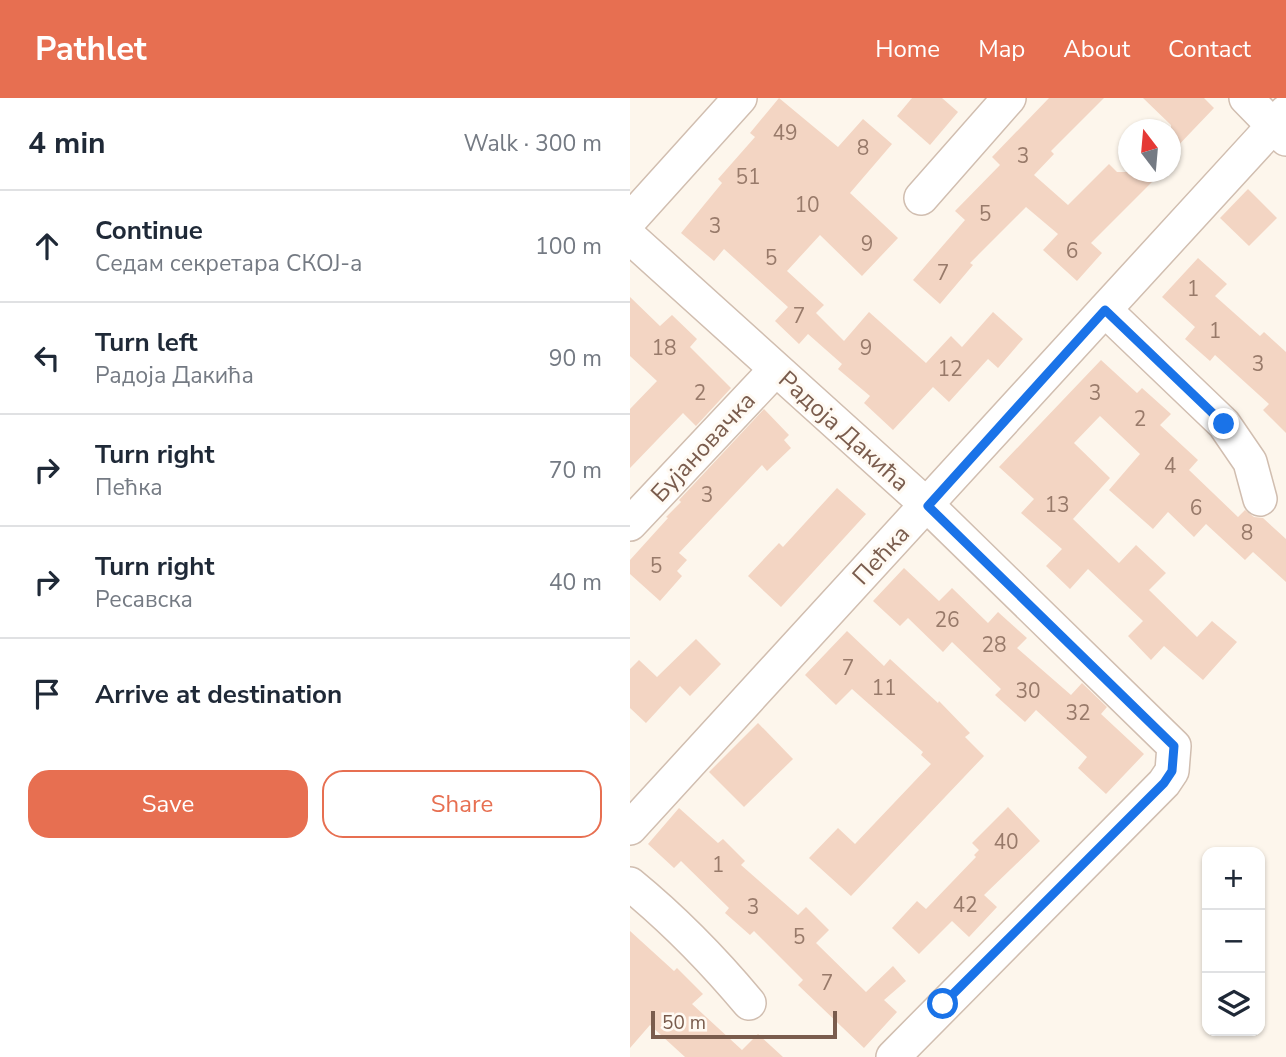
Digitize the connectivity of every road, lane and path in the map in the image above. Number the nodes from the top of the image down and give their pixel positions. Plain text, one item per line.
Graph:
1 (740, 98) edge
2 (1009, 98) edge
3 (1246, 98) edge
4 (1282, 126) edge
5 (921, 198) dead end
6 (630, 220) edge
7 (630, 237) edge
8 (1105, 310) junction
9 (775, 370) junction
10 (1260, 499) dead end
11 (928, 506) junction
12 (630, 524) edge
13 (630, 828) edge
14 (630, 884) edge
15 (749, 1003) dead end
16 (893, 1057) edge

1 - 6 street
2 - 5 street
3 - 4 street
4 - 8 street, Пећка
7 - 9 street, Радоја Дакића
8 - 10 street
8 - 11 street, Пећка
9 - 11 street, Радоја Дакића
9 - 12 street, Бујановачка
11 - 13 street, Пећка
11 - 16 street, Радоја Дакића
14 - 15 street

